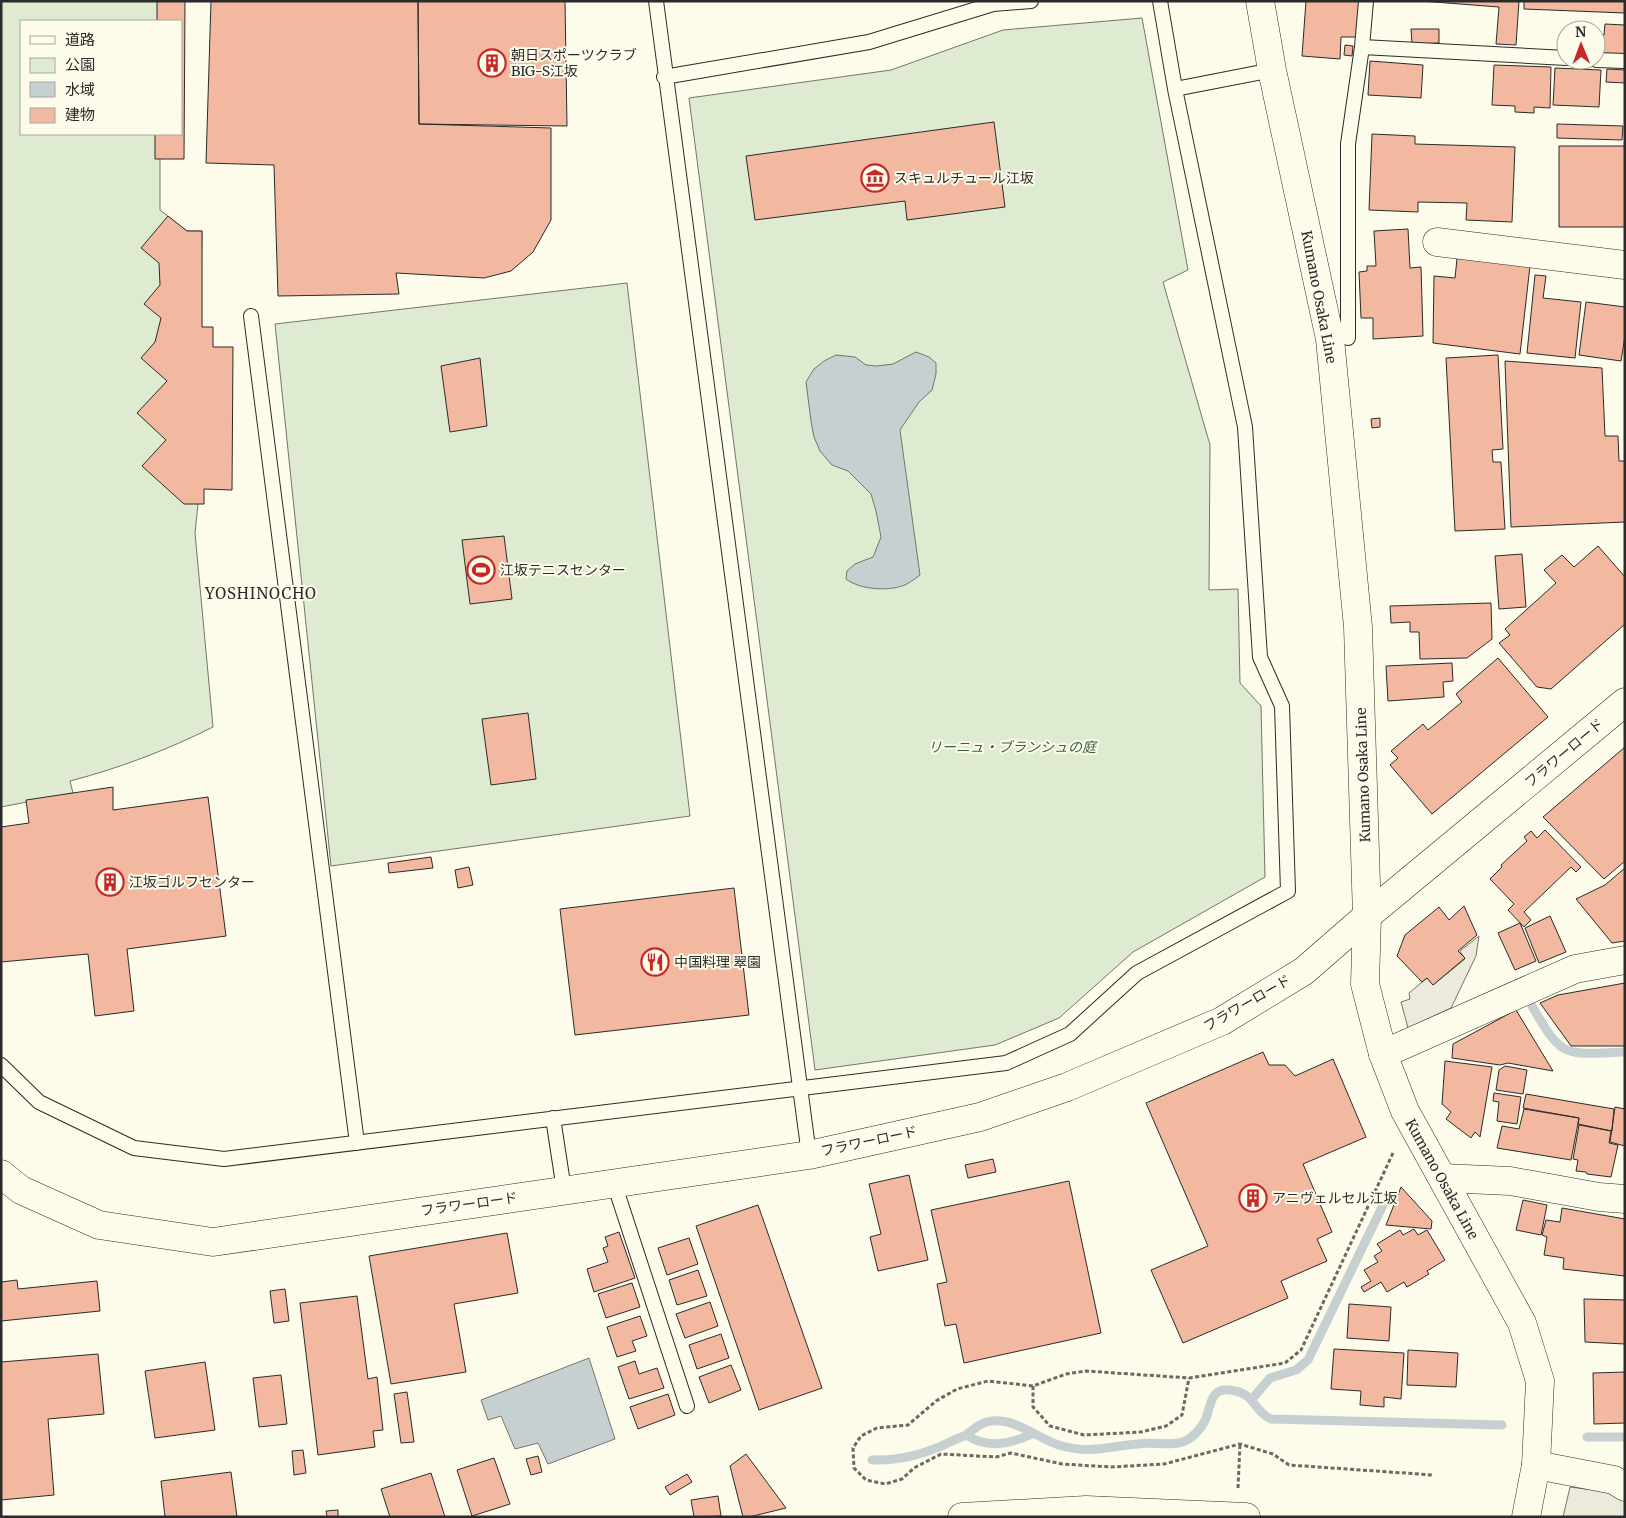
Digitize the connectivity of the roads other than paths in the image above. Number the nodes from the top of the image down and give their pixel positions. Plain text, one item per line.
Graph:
1 (656, 1) edge
2 (1031, 1) edge
3 (1160, 1) edge
4 (1260, 1) edge
5 (1366, 1) edge
6 (1362, 46) junction
7 (1556, 57) edge
8 (1606, 60) edge
9 (1625, 61) edge
10 (1272, 70) junction
11 (664, 77) junction
12 (1175, 89) junction
13 (1437, 242) dead end
14 (1625, 264) edge
15 (251, 316) dead end
16 (1348, 338) dead end
17 (1625, 702) edge
18 (1367, 916) junction
19 (1625, 960) edge
20 (1383, 1054) junction
21 (1, 1065) edge
22 (800, 1088) junction
23 (553, 1118) junction
24 (357, 1142) junction
25 (808, 1155) junction
26 (1, 1174) edge
27 (1443, 1178) junction
28 (614, 1183) junction
29 (564, 1190) junction
30 (1625, 1199) edge
31 (687, 1406) dead end
32 (1536, 1465) junction
33 (1625, 1487) edge
34 (1242, 1505) edge
35 (962, 1517) edge
36 (1526, 1517) edge

1 - 11 lane
2 - 11 lane
3 - 12 lane
4 - 10 street, Kumano Osaka Line
5 - 6 lane
6 - 7 lane
6 - 16 lane
8 - 9 lane
10 - 12 lane
10 - 18 street, Kumano Osaka Line
11 - 22 lane
12 - 22 lane
13 - 14 street
15 - 24 lane
17 - 18 street, フラワーロード
18 - 20 street, Kumano Osaka Line
18 - 25 street, フラワーロード
19 - 20 street
20 - 27 street, Kumano Osaka Line
21 - 24 lane
22 - 23 lane
22 - 25 lane
23 - 24 lane
23 - 29 lane
25 - 28 street, フラワーロード
26 - 29 street, フラワーロード
27 - 30 street
27 - 32 street, Kumano Osaka Line
28 - 29 street, フラワーロード
28 - 31 lane
32 - 33 street
32 - 36 street, Kumano Osaka Line
34 - 35 street

